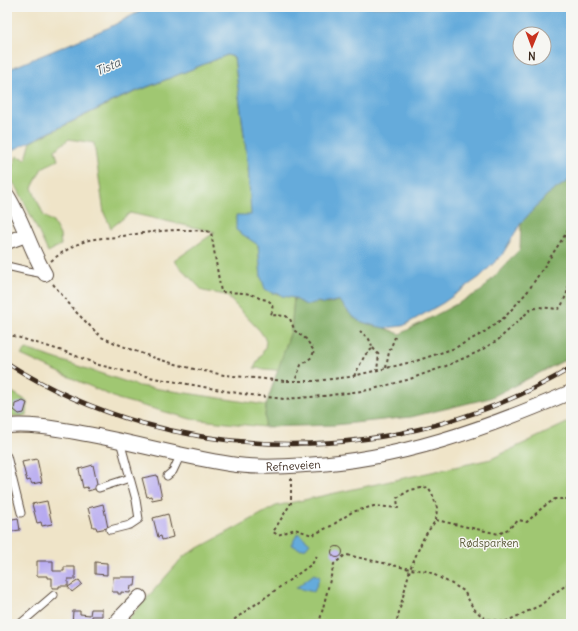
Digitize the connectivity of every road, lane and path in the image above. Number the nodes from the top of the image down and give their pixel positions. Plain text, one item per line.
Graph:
1 (7, 195) edge
2 (571, 226) edge
3 (26, 235) junction
4 (7, 242) edge
5 (7, 266) edge
6 (47, 268) junction
7 (571, 274) edge
8 (360, 331) dead end
9 (7, 334) edge
10 (395, 337) dead end
11 (373, 348) junction
12 (386, 368) junction
13 (377, 370) junction
14 (354, 376) junction
15 (295, 381) junction
16 (571, 392) edge
17 (7, 426) edge
18 (120, 440) junction
19 (181, 454) junction
20 (7, 458) edge
21 (291, 472) dead end
22 (167, 476) dead end
23 (130, 478) junction
24 (99, 488) dead end
25 (571, 499) edge
26 (21, 513) dead end
27 (436, 520) junction
28 (110, 530) dead end
29 (318, 554) dead end
30 (410, 569) junction
31 (571, 582) edge
32 (54, 595) dead end
33 (140, 597) dead end
34 (20, 624) edge
35 (114, 624) edge
36 (230, 624) edge
37 (319, 624) edge
38 (396, 624) edge

1 - 3 street
2 - 12 path
3 - 4 street
3 - 6 street
5 - 6 lane
6 - 15 path
6 - 15 path
7 - 9 path
8 - 11 path
10 - 12 path
11 - 13 path
11 - 14 path
12 - 13 path
13 - 14 path
14 - 15 path
16 - 19 street, Refneveien
17 - 18 street, Refneveien
18 - 19 street, Refneveien
18 - 23 lane
19 - 22 lane
20 - 26 lane
21 - 27 path
23 - 24 lane
23 - 28 lane
25 - 27 path
27 - 30 path
29 - 36 path
30 - 31 path
30 - 37 path
30 - 38 path
32 - 34 lane
33 - 35 street

